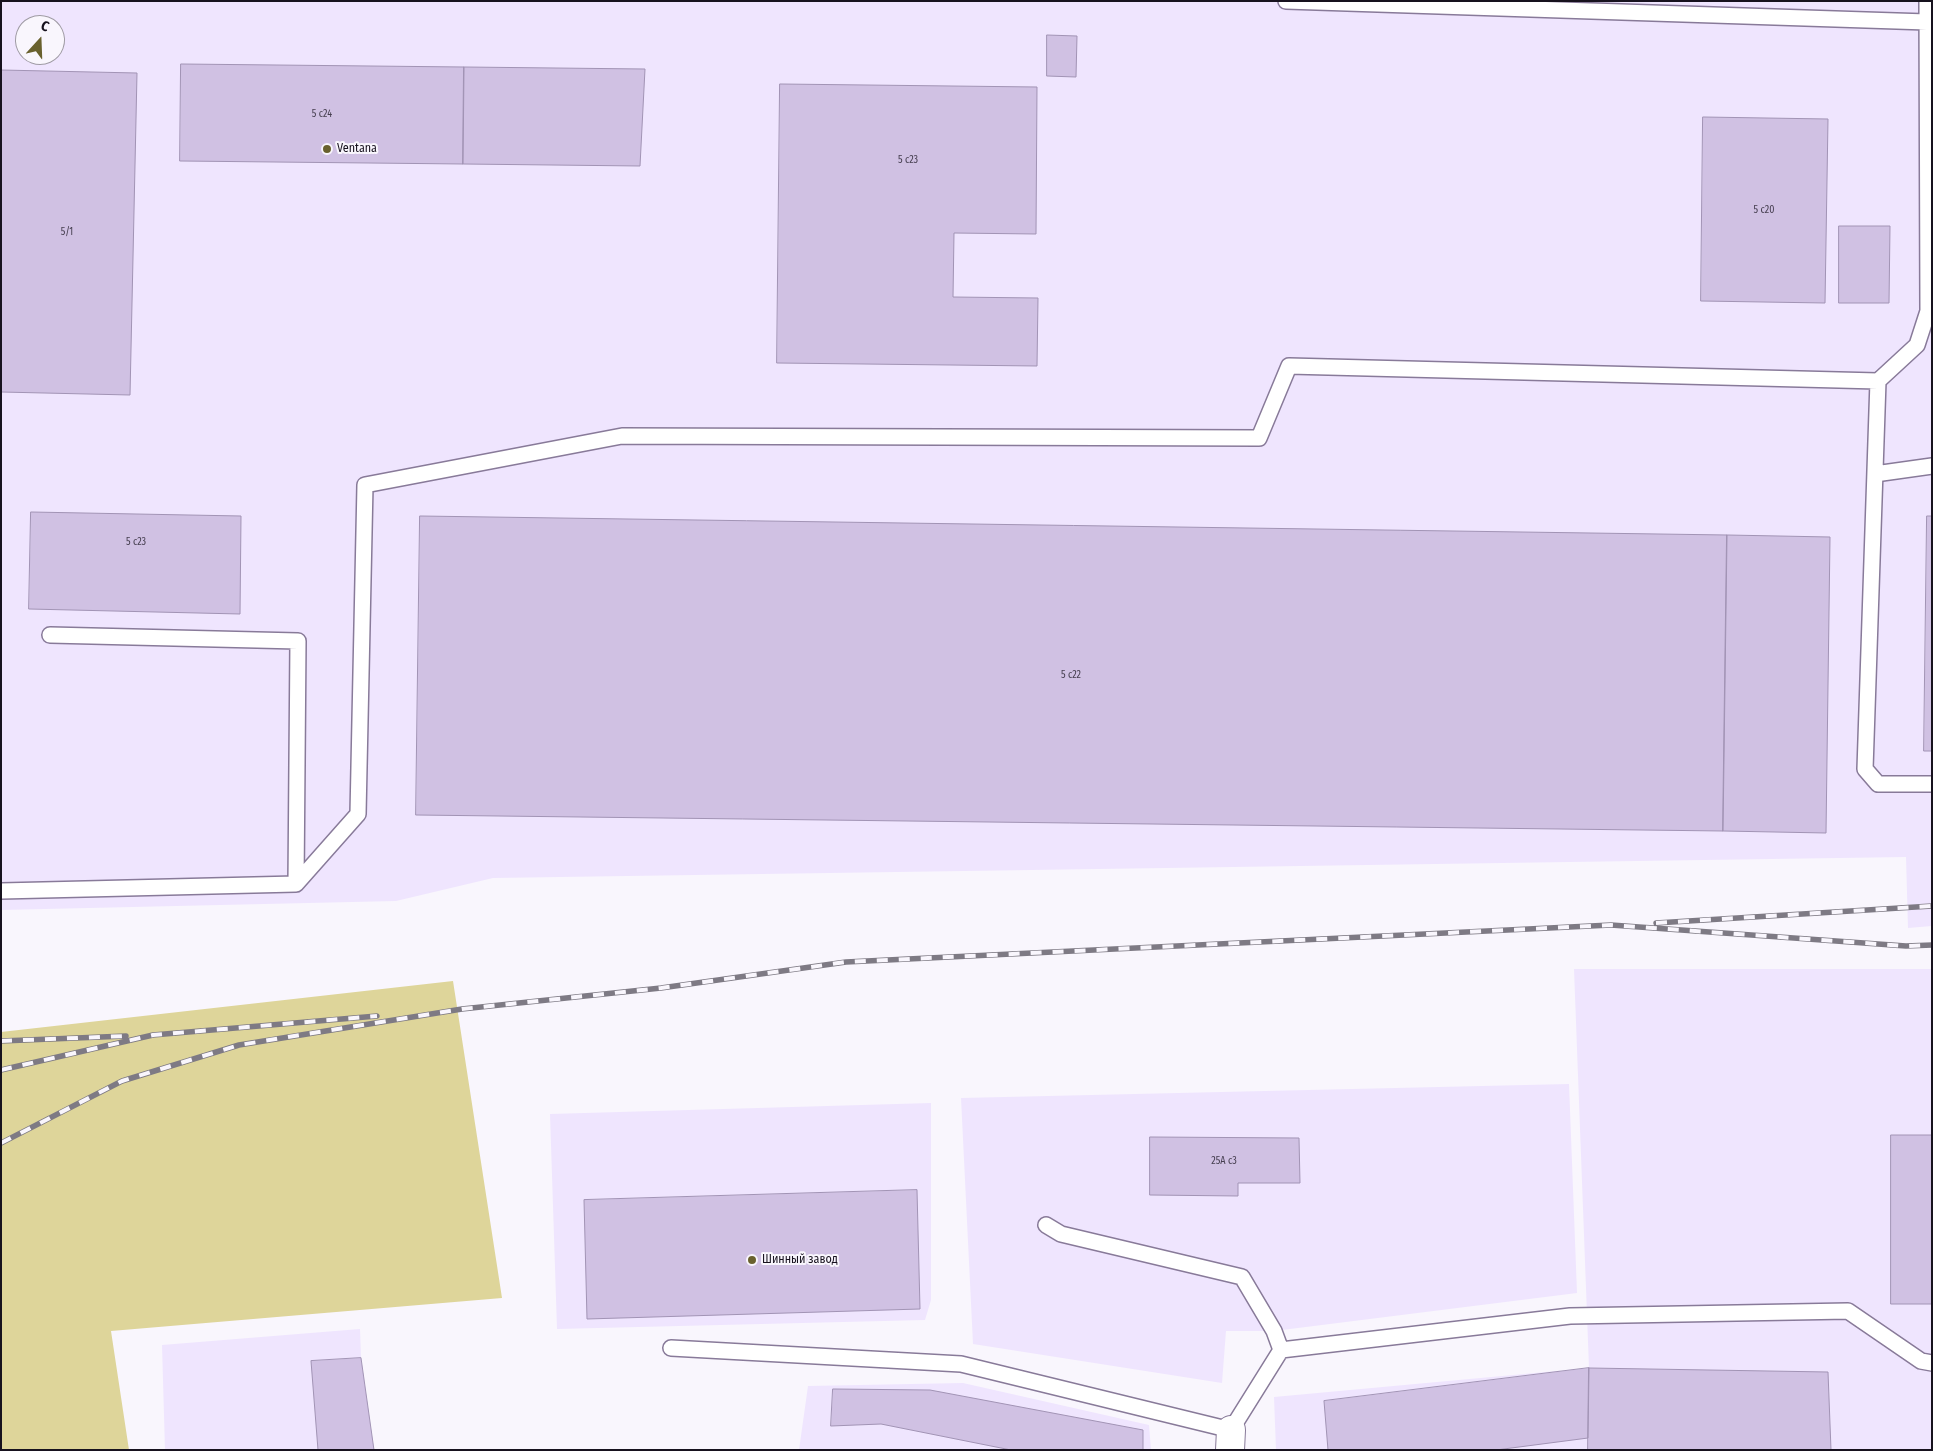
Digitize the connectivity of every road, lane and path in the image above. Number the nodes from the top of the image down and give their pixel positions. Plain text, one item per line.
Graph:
1 (1286, 1) edge
2 (1927, 1) edge
3 (1927, 22) junction
4 (1878, 381) junction
5 (1932, 466) edge
6 (1875, 474) junction
7 (50, 635) dead end
8 (1932, 784) edge
9 (296, 884) junction
10 (1, 891) edge
11 (1046, 1225) dead end
12 (671, 1348) dead end
13 (1281, 1350) junction
14 (1932, 1363) edge
15 (1230, 1440) edge

1 - 3 lane
2 - 3 lane
3 - 4 lane
4 - 6 lane
4 - 9 lane
5 - 6 lane
6 - 8 lane
7 - 9 lane
9 - 10 lane
11 - 13 lane
12 - 15 lane
13 - 14 lane
13 - 15 lane

